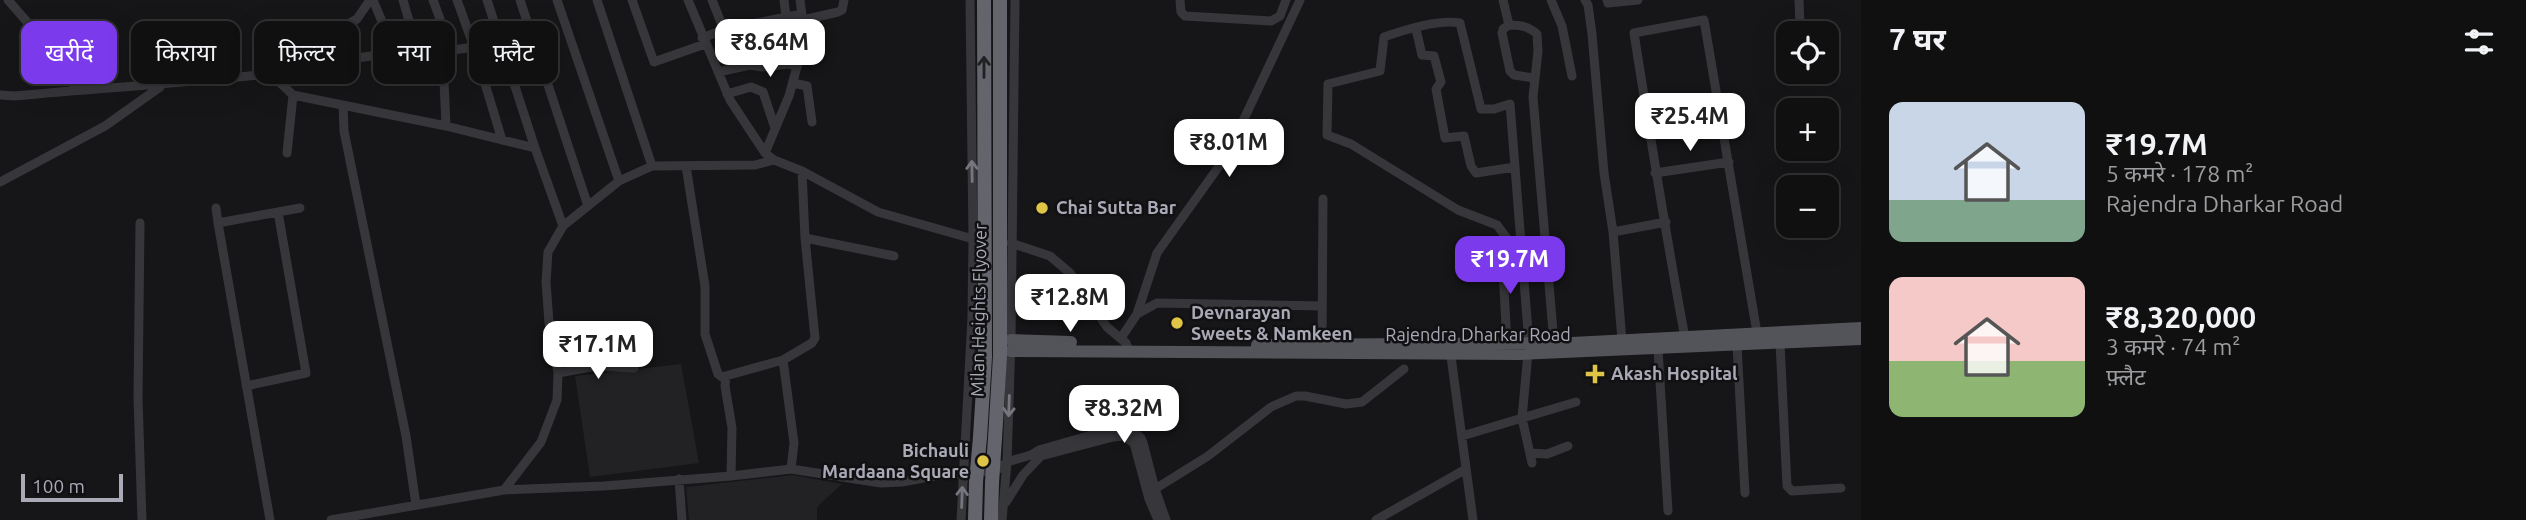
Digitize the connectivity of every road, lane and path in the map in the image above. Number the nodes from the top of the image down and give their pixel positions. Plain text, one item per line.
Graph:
1 (8, 0) edge
2 (372, 0) edge
3 (403, 0) edge
4 (433, 0) edge
5 (457, 0) edge
6 (487, 0) edge
7 (520, 0) edge
8 (558, 0) edge
9 (597, 0) edge
10 (632, 0) edge
11 (688, 0) edge
12 (712, 0) edge
13 (784, 0) edge
14 (800, 0) edge
15 (844, 0) edge
16 (970, 0) edge
17 (984, 0) edge
18 (1000, 0) edge
19 (1015, 0) edge
20 (1180, 0) edge
21 (1286, 0) edge
22 (1300, 0) edge
23 (1503, 0) edge
24 (1551, 0) edge
25 (1632, 0) edge
26 (1800, 0) edge
27 (1607, 1) edge
28 (1588, 3) edge
29 (786, 17) junction
30 (803, 17) junction
31 (440, 19) dead end
32 (353, 21) edge
33 (381, 21) edge
34 (409, 21) edge
35 (1800, 21) edge
36 (1509, 24) junction
37 (1416, 29) junction
38 (724, 30) junction
39 (469, 33) edge
40 (704, 41) junction
41 (797, 67) junction
42 (718, 72) junction
43 (254, 76) edge
44 (1572, 76) dead end
45 (1534, 78) junction
46 (793, 83) junction
47 (281, 84) edge
48 (444, 84) edge
49 (485, 84) edge
50 (161, 86) junction
51 (75, 90) junction
52 (727, 94) junction
53 (0, 95) edge
54 (293, 95) junction
55 (343, 106) junction
56 (813, 122) dead end
57 (446, 126) junction
58 (775, 128) junction
59 (984, 133) junction
60 (1007, 139) junction
61 (502, 140) junction
62 (535, 148) junction
63 (972, 148) junction
64 (287, 153) dead end
65 (765, 153) junction
66 (774, 160) junction
67 (1728, 162) junction
68 (652, 166) junction
69 (686, 166) junction
70 (1515, 167) junction
71 (802, 171) junction
72 (1655, 173) junction
73 (619, 181) junction
74 (0, 182) edge
75 (1323, 199) dead end
76 (588, 206) junction
77 (216, 208) dead end
78 (300, 208) dead end
79 (278, 212) junction
80 (993, 221) junction
81 (1666, 222) junction
82 (139, 223) dead end
83 (218, 223) junction
84 (563, 226) junction
85 (1613, 232) junction
86 (804, 238) junction
87 (973, 239) junction
88 (1011, 243) junction
89 (1517, 246) junction
90 (894, 256) dead end
91 (1321, 306) junction
92 (1137, 314) junction
93 (1861, 328) edge
94 (1757, 333) junction
95 (1685, 338) junction
96 (1622, 340) junction
97 (1861, 340) edge
98 (1555, 343) junction
99 (1780, 343) junction
100 (1126, 344) junction
101 (1507, 344) junction
102 (1737, 345) junction
103 (1011, 346) junction
104 (1572, 348) junction
105 (1322, 349) junction
106 (1450, 349) junction
107 (1528, 349) junction
108 (1658, 349) junction
109 (783, 360) junction
110 (634, 368) dead end
111 (1404, 369) dead end
112 (558, 373) junction
113 (726, 376) junction
114 (246, 386) junction
115 (1576, 402) dead end
116 (1522, 418) junction
117 (1462, 436) junction
118 (1568, 446) dead end
119 (1530, 453) junction
120 (1036, 456) junction
121 (963, 462) junction
122 (1007, 462) junction
123 (1532, 463) dead end
124 (791, 469) junction
125 (1465, 469) junction
126 (945, 474) junction
127 (962, 474) junction
128 (731, 476) junction
129 (679, 479) junction
130 (1841, 488) dead end
131 (1155, 489) junction
132 (504, 490) junction
133 (1745, 493) dead end
134 (416, 505) junction
135 (1004, 506) junction
136 (1668, 511) dead end
137 (142, 520) edge
138 (270, 520) edge
139 (331, 520) edge
140 (682, 520) edge
141 (961, 520) edge
142 (975, 520) edge
143 (991, 520) edge
144 (1002, 520) edge
145 (1158, 520) edge
146 (1166, 520) edge
147 (1376, 520) edge
148 (1473, 520) edge

1 - 51 street
2 - 32 street
2 - 33 street
3 - 34 street
4 - 31 street
5 - 39 street
6 - 62 street
7 - 76 street
8 - 73 street
9 - 68 street
10 - 40 street
11 - 40 street
12 - 38 street
13 - 29 street
14 - 30 street
15 - 30 street
16 - 63 street
59 -> 17 highway, Milan Heights Flyover
18 - 60 highway, Milan Heights Flyover
19 - 60 street
20 - 21 street
22 - 92 street
23 - 36 street
24 - 44 street
25 - 27 street
26 - 35 street
27 - 28 street
28 - 85 street
29 - 30 street
29 - 38 street
30 - 41 street
36 - 45 street
36 - 45 street
37 - 70 street
37 - 70 street
37 - 89 street
38 - 40 street
40 - 42 street
41 - 42 street
41 - 46 street
42 - 52 street
43 - 50 street
45 - 98 street
46 - 56 street
46 - 58 street
47 - 54 street
48 - 57 street
49 - 61 street
50 - 51 street
50 - 74 street
51 - 53 street
52 - 58 street
52 - 65 street
54 - 55 street
54 - 64 street
55 - 57 street
55 - 134 street
57 - 61 street
58 - 65 street
59 - 63 highway
59 - 80 highway, Milan Heights Flyover
60 - 80 highway, Milan Heights Flyover
60 - 88 street
61 - 62 street
62 - 84 street
87 -> 63 street
65 - 66 street
66 - 69 street
66 - 71 street
67 - 72 street
67 - 72 street
67 - 94 street
68 - 69 street
68 - 73 street
69 - 113 street
70 - 89 street
71 - 86 street
71 - 87 street
72 - 81 street
73 - 76 street
75 - 91 street
76 - 84 street
77 - 83 street
78 - 79 street
79 - 83 street
79 - 114 street
80 - 142 highway, Milan Heights Flyover, bridge
80 - 143 highway, Milan Heights Flyover, bridge
81 - 85 street
81 - 95 street
82 - 137 street
83 - 114 street
84 - 112 street
85 - 96 street
86 - 90 street
86 - 109 street
87 - 121 street
88 - 100 street
88 - 103 street
89 - 101 street
89 - 107 street
91 - 92 street
91 - 105 street
92 - 100 street
93 - 94 main road, Rajendra Dharkar Road
94 - 95 main road, Rajendra Dharkar Road
95 - 96 main road, Rajendra Dharkar Road
96 - 104 main road, Rajendra Dharkar Road
97 - 99 main road, Rajendra Dharkar Road
98 - 104 main road, Rajendra Dharkar Road
98 - 107 main road, Rajendra Dharkar Road
99 - 102 main road, Rajendra Dharkar Road
99 - 130 street
100 - 103 main road, Rajendra Dharkar Road
100 - 105 main road, Rajendra Dharkar Road
101 - 106 main road, Rajendra Dharkar Road
101 - 107 main road, Rajendra Dharkar Road
102 - 108 main road, Rajendra Dharkar Road
102 - 133 street
103 -> 122 street
104 - 107 main road, Rajendra Dharkar Road
104 - 108 main road, Rajendra Dharkar Road
105 - 106 main road, Rajendra Dharkar Road
106 - 107 main road, Rajendra Dharkar Road
106 - 117 street
107 - 116 street
108 - 136 street
109 - 113 street
109 - 124 street
110 - 112 street
111 - 131 street
112 - 132 street
113 - 128 street
114 - 138 street
115 - 116 street
116 - 117 street
116 - 119 street
117 - 125 street
118 - 119 street
119 - 123 street
120 - 122 street
120 - 131 street
120 - 135 street
120 - 145 street
121 - 122 street
121 - 126 street
121 - 127 street
122 - 127 street
122 - 135 street
124 - 126 street
124 - 128 street
125 - 147 street
125 - 148 street
126 - 127 street
141 -> 127 street
128 - 129 street
129 - 132 street
129 - 140 street
131 - 146 street
132 - 134 street
134 - 139 street
135 - 144 street

